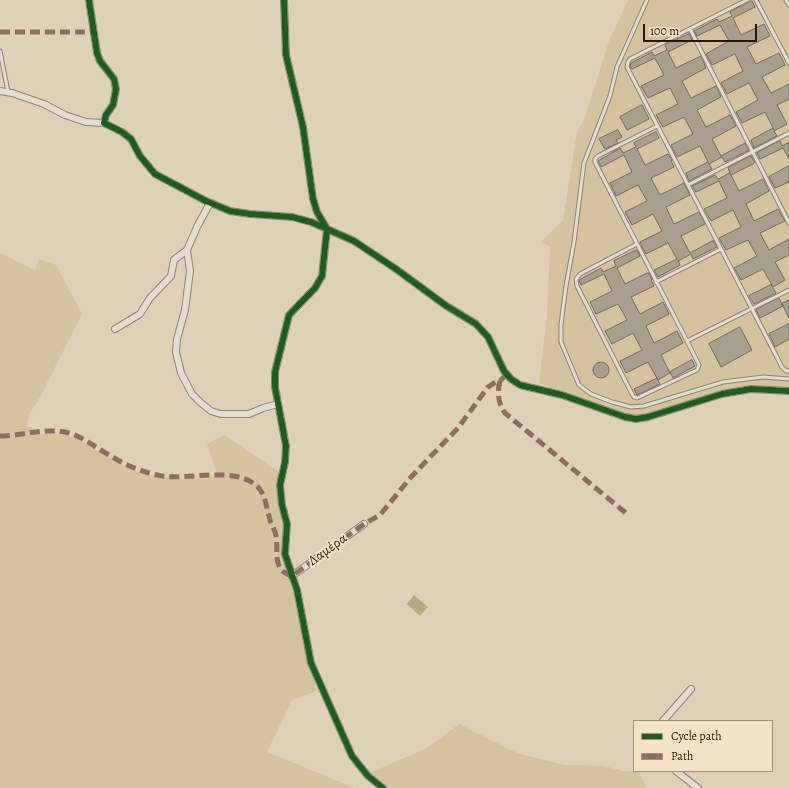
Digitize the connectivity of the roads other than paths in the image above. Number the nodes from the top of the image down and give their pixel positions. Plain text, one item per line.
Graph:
1 (89, 0) edge
2 (284, 0) edge
3 (647, 0) edge
4 (747, 0) edge
5 (756, 0) edge
6 (786, 0) edge
7 (789, 5) edge
8 (690, 29) junction
9 (0, 51) edge
10 (789, 63) edge
11 (0, 91) edge
12 (8, 92) junction
13 (104, 124) junction
14 (657, 126) junction
15 (789, 133) edge
16 (752, 152) junction
17 (688, 185) junction
18 (210, 203) junction
19 (789, 223) edge
20 (327, 230) junction
21 (637, 244) junction
22 (721, 249) junction
23 (187, 250) junction
24 (656, 282) junction
25 (789, 290) edge
26 (752, 308) junction
27 (115, 329) dead end
28 (687, 341) junction
29 (789, 372) edge
30 (789, 379) edge
31 (789, 391) edge
32 (278, 404) junction
33 (364, 524) dead end
34 (292, 576) junction
35 (691, 689) dead end
36 (663, 720) edge
37 (677, 772) edge
38 (383, 788) edge
39 (698, 788) edge

1 - 13 street
2 - 20 street
3 - 30 lane
4 - 8 lane
5 - 10 lane
6 - 7 lane
8 - 14 lane
8 - 16 lane
9 - 12 lane
11 - 12 street
12 - 13 street
13 - 18 street
14 - 17 lane
14 - 21 lane
15 - 16 lane
16 - 17 lane
16 - 19 lane
17 - 22 lane
18 - 20 street
18 - 23 street
20 - 31 street
20 - 32 street
21 - 24 lane
21 - 28 lane
22 - 24 lane
22 - 26 lane
23 - 27 street
23 - 32 street
24 - 28 lane
25 - 26 lane
26 - 28 lane
26 - 29 lane
32 - 34 street
33 - 34 street, Λαμέρα
34 - 38 street
35 - 36 street
37 - 39 street

